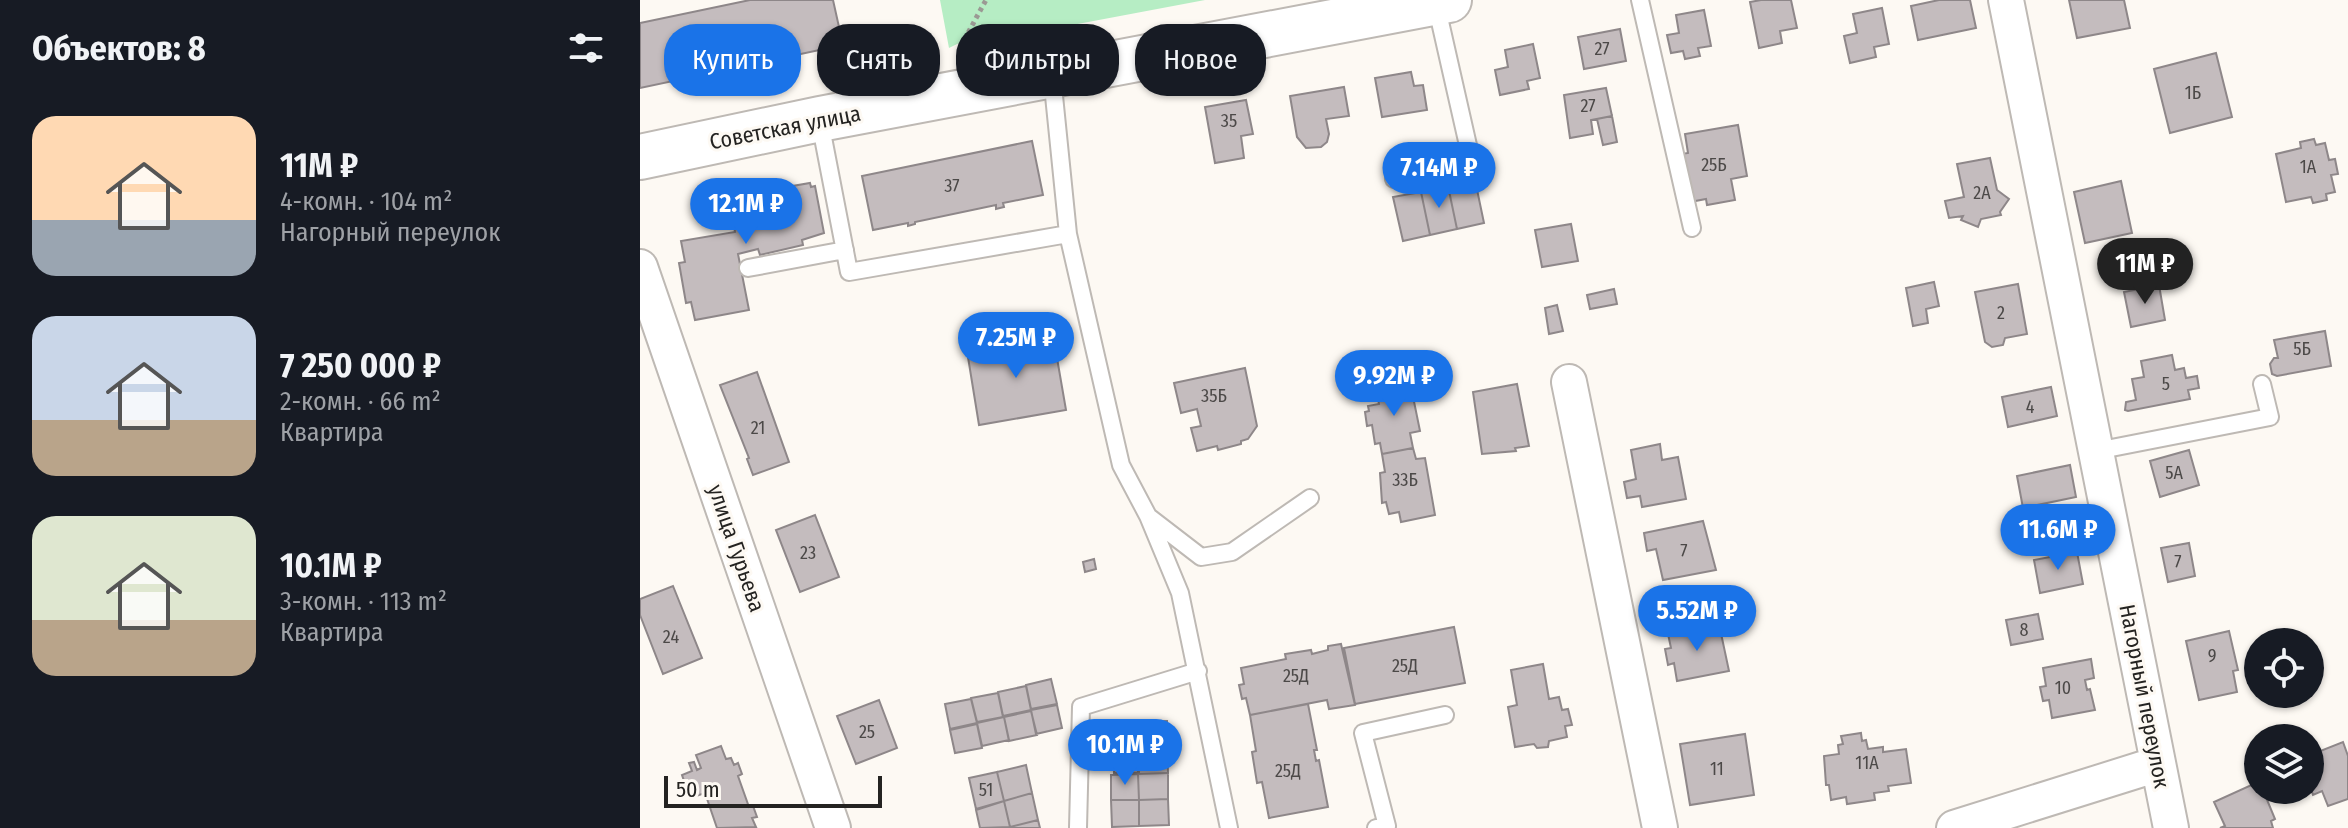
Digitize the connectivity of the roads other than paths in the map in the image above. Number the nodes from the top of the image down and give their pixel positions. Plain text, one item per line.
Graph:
1 (1640, 0) edge
2 (2006, 0) edge
3 (1443, 1) edge
4 (1119, 63) edge
5 (956, 93) edge
6 (1054, 96) edge
7 (820, 119) junction
8 (640, 157) edge
9 (1394, 179) dead end
10 (1692, 228) dead end
11 (1068, 234) junction
12 (845, 250) junction
13 (640, 267) edge
14 (748, 268) dead end
15 (1569, 382) dead end
16 (2262, 384) dead end
17 (2096, 451) junction
18 (1310, 498) dead end
19 (1148, 516) junction
20 (1198, 671) junction
21 (1445, 715) dead end
22 (2158, 764) junction
23 (833, 828) edge
24 (1078, 828) edge
25 (1229, 828) edge
26 (1376, 828) edge
27 (1660, 828) edge
28 (1954, 828) edge
29 (2171, 828) edge

1 - 10 lane
2 - 17 street, Нагорный переулок
3 - 4 main road, Советская улица
3 - 9 lane
5 - 7 main road, Советская улица
6 - 11 lane
7 - 8 main road, Советская улица
7 - 12 lane
11 - 12 lane
11 - 19 lane
12 - 14 lane
13 - 23 street, улица Гурьева
15 - 27 street
16 - 17 lane
17 - 22 street, Нагорный переулок
18 - 19 lane
19 - 20 lane
20 - 24 lane
20 - 25 lane
21 - 26 lane
22 - 28 street
22 - 29 street, Нагорный переулок

